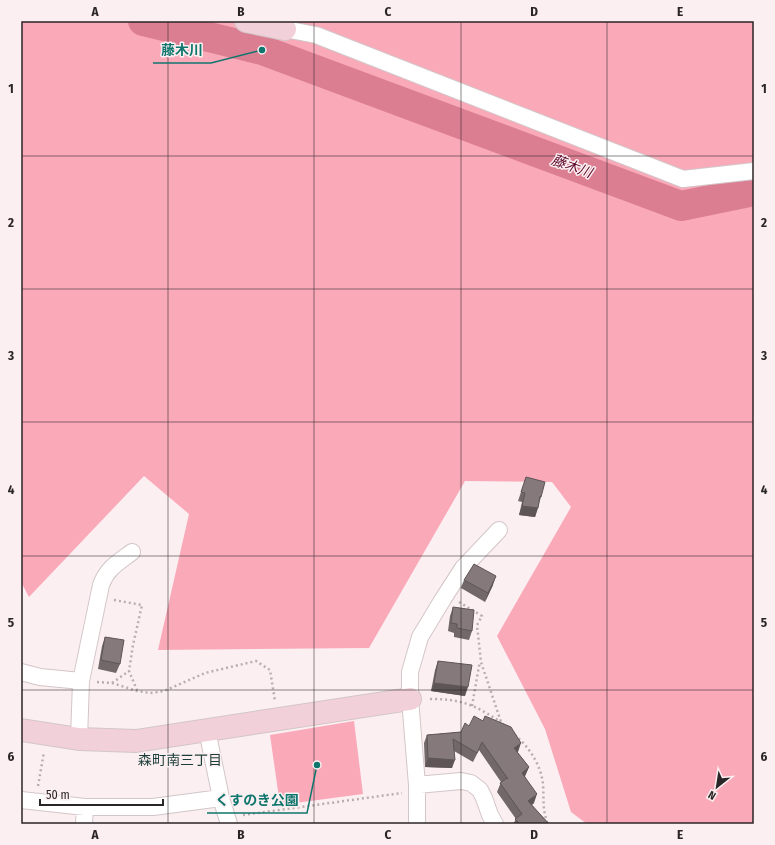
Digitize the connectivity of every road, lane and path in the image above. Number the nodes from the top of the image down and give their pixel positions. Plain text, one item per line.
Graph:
1 (246, 21) edge
2 (278, 25) edge
3 (754, 171) edge
4 (499, 530) dead end
5 (132, 552) dead end
6 (446, 594) junction
7 (98, 597) junction
8 (481, 662) junction
9 (129, 671) junction
10 (21, 672) edge
11 (81, 682) junction
12 (112, 683) junction
13 (137, 691) junction
14 (420, 699) junction
15 (472, 706) junction
16 (277, 719) junction
17 (501, 722) junction
18 (505, 726) edge
19 (21, 730) edge
20 (207, 730) junction
21 (514, 734) edge
22 (79, 739) junction
23 (45, 746) dead end
24 (417, 785) junction
25 (220, 798) junction
26 (28, 801) edge
27 (85, 807) junction
28 (228, 821) edge
29 (84, 824) edge
30 (417, 824) edge
31 (495, 824) edge
32 (548, 824) edge

1 - 2 street
2 - 3 street
4 - 6 street
5 - 7 street
6 - 8 path
6 - 14 street
7 - 9 path
7 - 11 street
8 - 15 path
8 - 17 path
9 - 12 path
9 - 13 path
10 - 11 street
11 - 12 path
11 - 22 street
12 - 13 path
13 - 16 path
14 - 15 path
14 - 16 street
14 - 24 street
15 - 17 path
16 - 20 street
17 - 18 path
19 - 22 street
20 - 22 street
20 - 25 street
21 - 32 path
23 - 26 path
24 - 28 path
24 - 30 street
24 - 31 street
25 - 27 street
25 - 28 street
26 - 27 street
27 - 29 street

